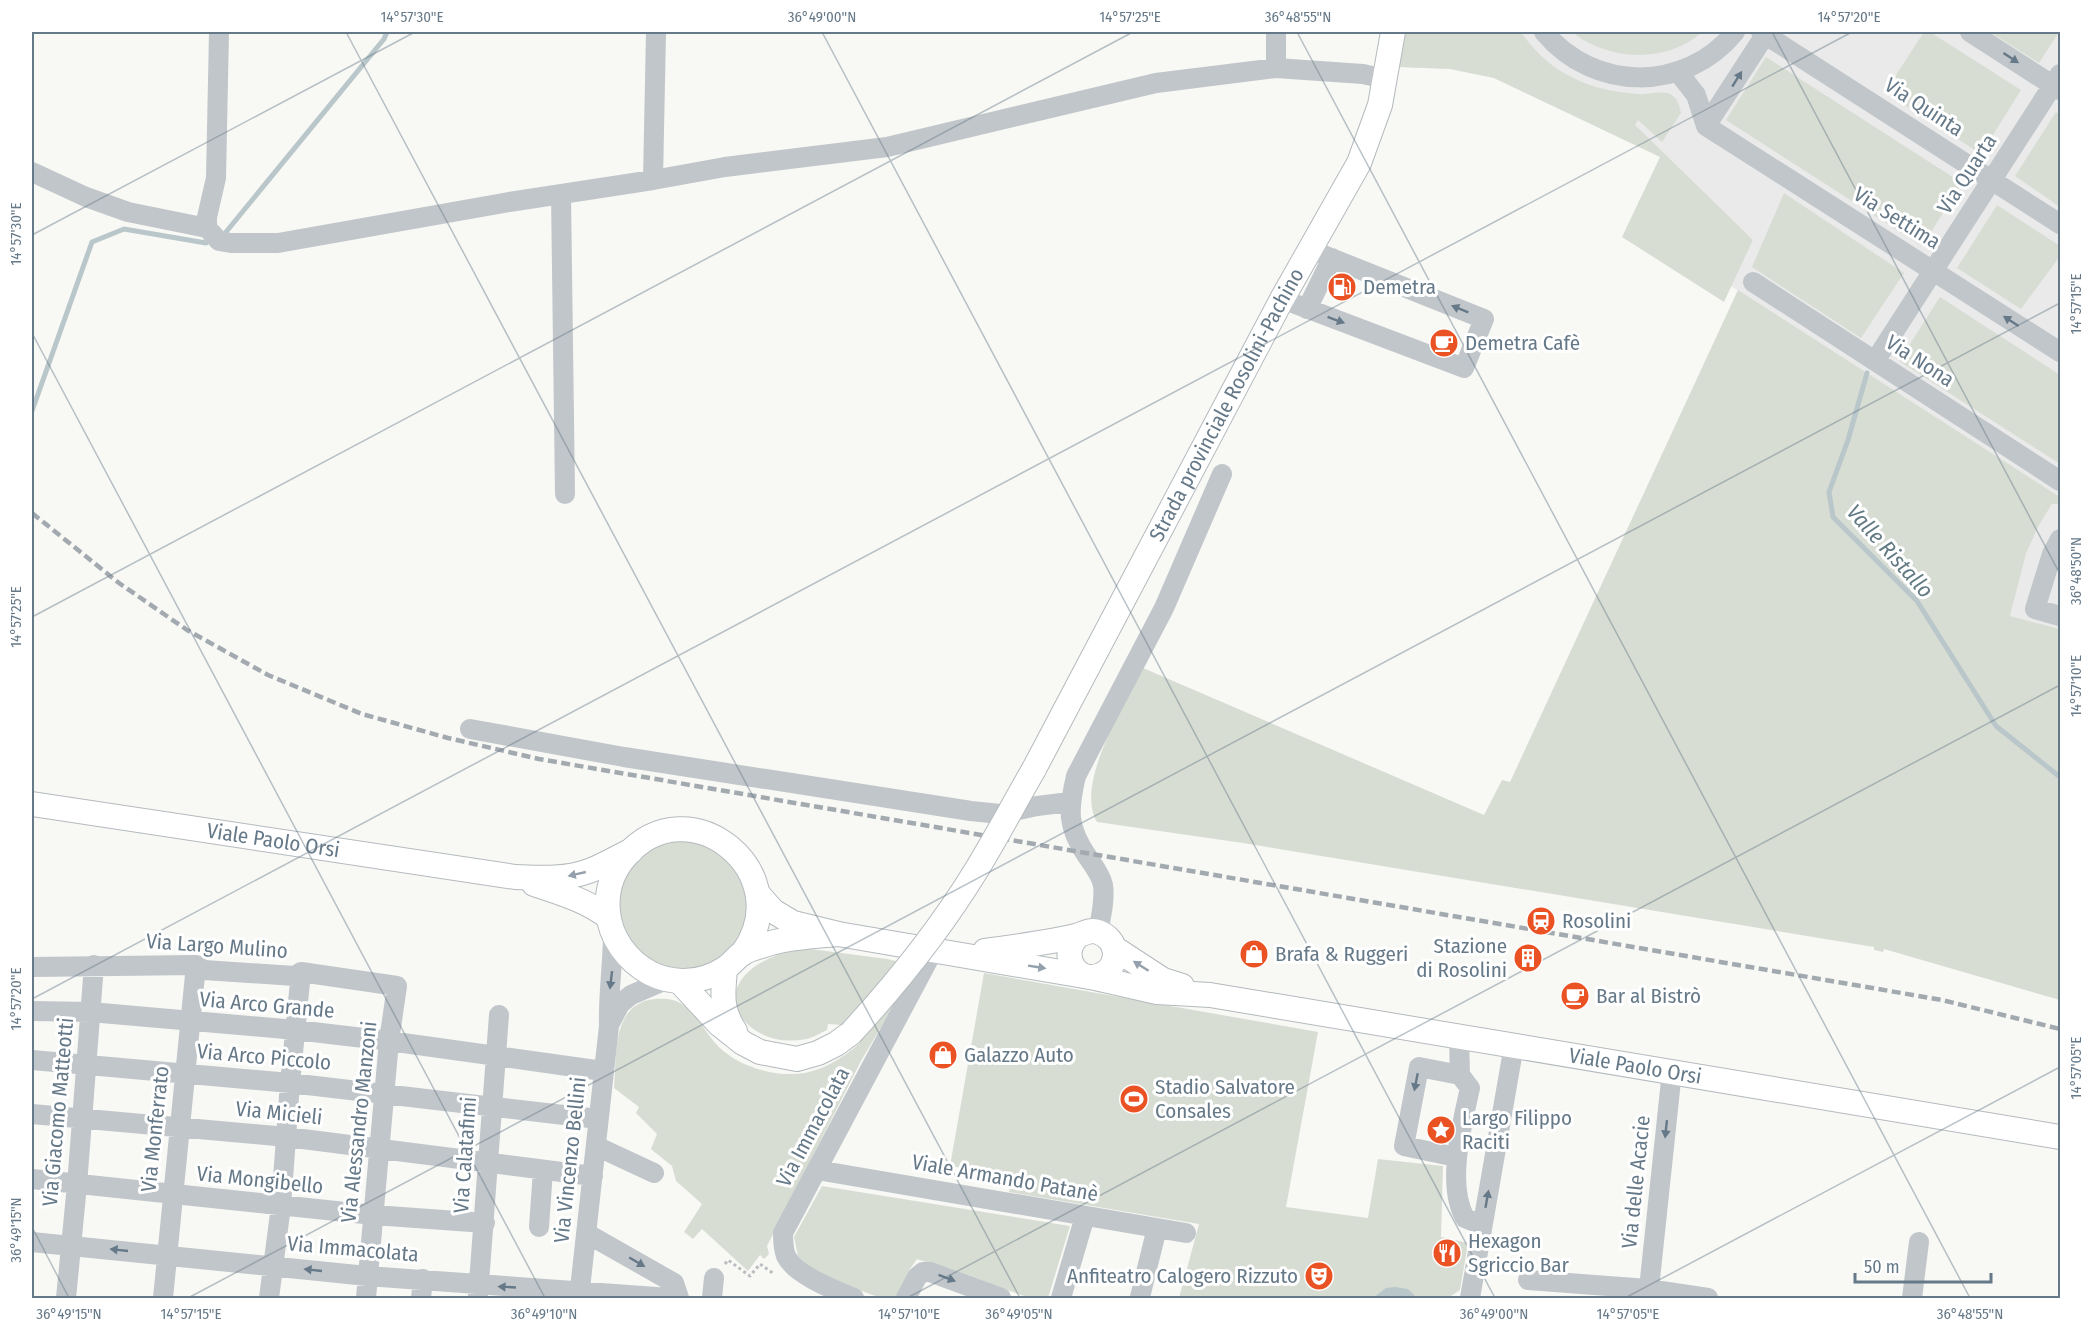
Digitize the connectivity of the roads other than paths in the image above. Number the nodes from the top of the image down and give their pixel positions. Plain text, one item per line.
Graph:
1 (219, 32) edge
2 (656, 32) edge
3 (1276, 32) edge
4 (1393, 32) edge
5 (1544, 32) edge
6 (1735, 32) edge
7 (1764, 32) edge
8 (1970, 32) edge
9 (1276, 68) junction
10 (1678, 72) junction
11 (1385, 79) junction
12 (2058, 83) edge
13 (1707, 126) junction
14 (32, 172) edge
15 (653, 180) junction
16 (1992, 180) junction
17 (561, 194) junction
18 (2061, 224) edge
19 (207, 228) junction
20 (1322, 254) junction
21 (1934, 270) junction
22 (1753, 282) dead end
23 (1282, 299) junction
24 (1307, 309) junction
25 (2061, 352) edge
26 (1875, 361) junction
27 (1222, 474) dead end
28 (2061, 481) edge
29 (566, 494) dead end
30 (2061, 539) edge
31 (2061, 616) edge
32 (470, 729) dead end
33 (1070, 802) junction
34 (32, 804) edge
35 (631, 850) junction
36 (514, 877) junction
37 (758, 894) junction
38 (611, 925) junction
39 (838, 934) junction
40 (1097, 938) junction
41 (933, 951) junction
42 (959, 954) junction
43 (733, 961) junction
44 (94, 965) junction
45 (196, 965) junction
46 (32, 967) edge
47 (302, 972) junction
48 (1088, 976) junction
49 (674, 980) junction
50 (397, 986) joint
51 (1210, 995) junction
52 (32, 1011) edge
53 (90, 1012) junction
54 (499, 1015) dead end
55 (190, 1022) junction
56 (609, 1026) junction
57 (296, 1030) junction
58 (1460, 1038) junction
59 (389, 1041) junction
60 (743, 1043) junction
61 (1514, 1046) junction
62 (497, 1056) junction
63 (32, 1060) edge
64 (85, 1066) junction
65 (603, 1071) junction
66 (1672, 1071) junction
67 (184, 1074) junction
68 (1460, 1075) junction
69 (290, 1083) junction
70 (385, 1094) junction
71 (491, 1108) junction
72 (32, 1114) edge
73 (81, 1118) junction
74 (598, 1119) junction
75 (180, 1127) junction
76 (286, 1137) junction
77 (2061, 1137) edge
78 (596, 1146) junction
79 (379, 1148) junction
80 (1456, 1157) junction
81 (488, 1164) junction
82 (543, 1170) junction
83 (817, 1170) junction
84 (654, 1173) dead end
85 (593, 1176) junction
86 (32, 1179) edge
87 (77, 1185) junction
88 (173, 1195) junction
89 (281, 1206) junction
90 (374, 1215) junction
91 (1085, 1216) junction
92 (484, 1223) junction
93 (1482, 1225) junction
94 (539, 1227) dead end
95 (1157, 1228) junction
96 (586, 1233) junction
97 (1186, 1233) dead end
98 (32, 1242) edge
99 (1919, 1242) dead end
100 (70, 1245) junction
101 (167, 1254) junction
102 (273, 1266) junction
103 (367, 1276) junction
104 (714, 1278) road end
105 (1528, 1280) road end
106 (422, 1289) edge
107 (479, 1292) edge
108 (1648, 1294) edge
109 (580, 1295) edge
110 (1140, 1298) edge
111 (66, 1299) edge
112 (163, 1299) edge
113 (269, 1299) edge
114 (366, 1299) edge
115 (670, 1299) edge
116 (679, 1299) edge
117 (712, 1299) edge
118 (854, 1299) edge
119 (906, 1299) edge
120 (1001, 1299) edge
121 (1061, 1299) edge
122 (1470, 1299) edge
123 (1708, 1299) edge
124 (1912, 1299) edge

1 - 19 street
2 - 15 street
3 - 9 street
4 - 11 main road, Strada provinciale Rosolini-Pachino
5 - 10 street
6 - 10 street
13 -> 7 street
7 - 16 street, Via Quinta
8 -> 12 street
9 - 11 street
9 - 15 street
10 - 13 street
11 - 20 main road, Strada provinciale Rosolini-Pachino
12 - 16 street, Via Quarta
13 - 21 street, Via Settima
14 - 19 street
15 - 17 street
16 - 18 street, Via Quinta
16 - 21 street, Via Quarta
17 - 19 street
17 - 29 street
20 - 23 main road, Strada provinciale Rosolini-Pachino
20 - 24 street
24 -> 20 street
25 -> 21 street, Via Settima
21 - 26 street, Via Quarta
22 - 26 street, Via Nona
23 - 24 street
23 - 60 main road, Strada provinciale Rosolini-Pachino, bridge
26 - 28 street, Via Nona
27 - 33 street
30 - 31 street
32 - 33 street
33 - 40 street
34 - 36 main road, Viale Paolo Orsi
35 -> 36 main road
35 - 37 main road
35 - 38 main road
36 - 38 main road
37 - 39 main road
37 - 43 main road
38 - 49 main road
38 -> 56 street, Via Vincenzo Bellini
39 - 41 main road
39 - 43 main road
40 - 42 main road
40 - 48 main road
40 - 48 main road
51 -> 40 main road
41 - 42 main road
41 - 83 street, Via Immacolata
42 -> 48 main road
43 - 49 main road
43 - 60 main road
44 - 45 street, Via Largo Mulino
44 - 46 street, Via Largo Mulino
44 - 53 street, Via Giacomo Matteotti
45 - 47 street, Via Largo Mulino
45 - 55 street, Via Monferrato
47 - 50 street, Via Largo Mulino
47 - 57 street
48 - 51 main road
49 - 56 street
49 - 60 main road, Strada provinciale Rosolini-Pachino
50 - 59 street, Via Alessandro Manzoni
51 - 58 main road, Viale Paolo Orsi
52 - 53 street, Via Arco Grande
53 - 55 street, Via Arco Grande
53 - 64 street, Via Giacomo Matteotti
54 - 62 street, Via Calatafimi
55 - 57 street, Via Arco Grande
55 - 67 street, Via Monferrato
56 - 65 street, Via Vincenzo Bellini
57 - 59 street, Via Arco Grande
57 - 69 street
58 - 61 main road, Viale Paolo Orsi
58 - 68 street
59 - 62 street, Via Arco Grande
59 - 70 street, Via Alessandro Manzoni
61 - 66 main road, Viale Paolo Orsi
93 -> 61 street
62 - 65 street, Via Arco Grande
62 - 71 street, Via Calatafimi
63 - 64 street, Via Arco Piccolo
64 - 67 street, Via Arco Piccolo
64 - 73 street, Via Giacomo Matteotti
65 - 74 street, Via Vincenzo Bellini
66 - 77 main road, Viale Paolo Orsi
66 -> 108 street, Via delle Acacie
67 - 69 street, Via Arco Piccolo
67 - 75 street, Via Monferrato
68 - 80 street
68 -> 80 street
69 - 70 street, Via Arco Piccolo
69 - 76 street
70 - 71 street, Via Arco Piccolo
70 - 79 street, Via Alessandro Manzoni
71 - 74 street, Via Arco Piccolo
71 - 81 street, Via Calatafimi
72 - 73 street, Via Micieli
73 - 75 street, Via Micieli
73 - 87 street, Via Giacomo Matteotti
74 - 78 street, Via Vincenzo Bellini
75 - 76 street, Via Micieli
75 - 88 street, Via Monferrato
76 - 79 street, Via Micieli
76 - 89 street
78 - 84 street
78 - 85 street, Via Vincenzo Bellini
79 - 81 street, Via Micieli
79 - 90 street, Via Alessandro Manzoni
80 - 93 street
81 - 82 street, Via Micieli
81 - 92 street, Via Calatafimi
82 - 85 street, Via Micieli
82 - 94 street
83 - 91 street, Viale Armando Patanè
83 - 118 street, Via Immacolata
85 - 96 street, Via Vincenzo Bellini
86 - 87 street, Via Mongibello
87 - 88 street, Via Mongibello
87 - 100 street, Via Giacomo Matteotti
88 - 89 street, Via Mongibello
88 - 101 street, Via Monferrato
89 - 90 street, Via Mongibello
89 - 102 street
90 - 92 street, Via Mongibello
90 - 103 street, Via Alessandro Manzoni
91 - 95 street, Viale Armando Patanè
91 - 121 street
92 - 107 street, Via Calatafimi
93 - 122 street
95 - 97 street, Viale Armando Patanè
95 - 110 street
96 - 109 street, Via Vincenzo Bellini
96 -> 116 street
98 - 100 street, Via Immacolata
99 - 124 street
101 -> 100 street, Via Immacolata
100 - 111 street, Via Giacomo Matteotti
101 - 102 street, Via Immacolata
101 - 112 street, Via Monferrato
103 -> 102 street, Via Immacolata
102 - 113 street
103 - 106 street, Via Immacolata
103 - 114 street, Via Alessandro Manzoni
104 - 117 street
105 - 108 street
106 - 107 street, Via Immacolata
109 -> 107 street, Via Immacolata
108 - 123 street
109 - 115 street, Via Immacolata
119 -> 120 street

